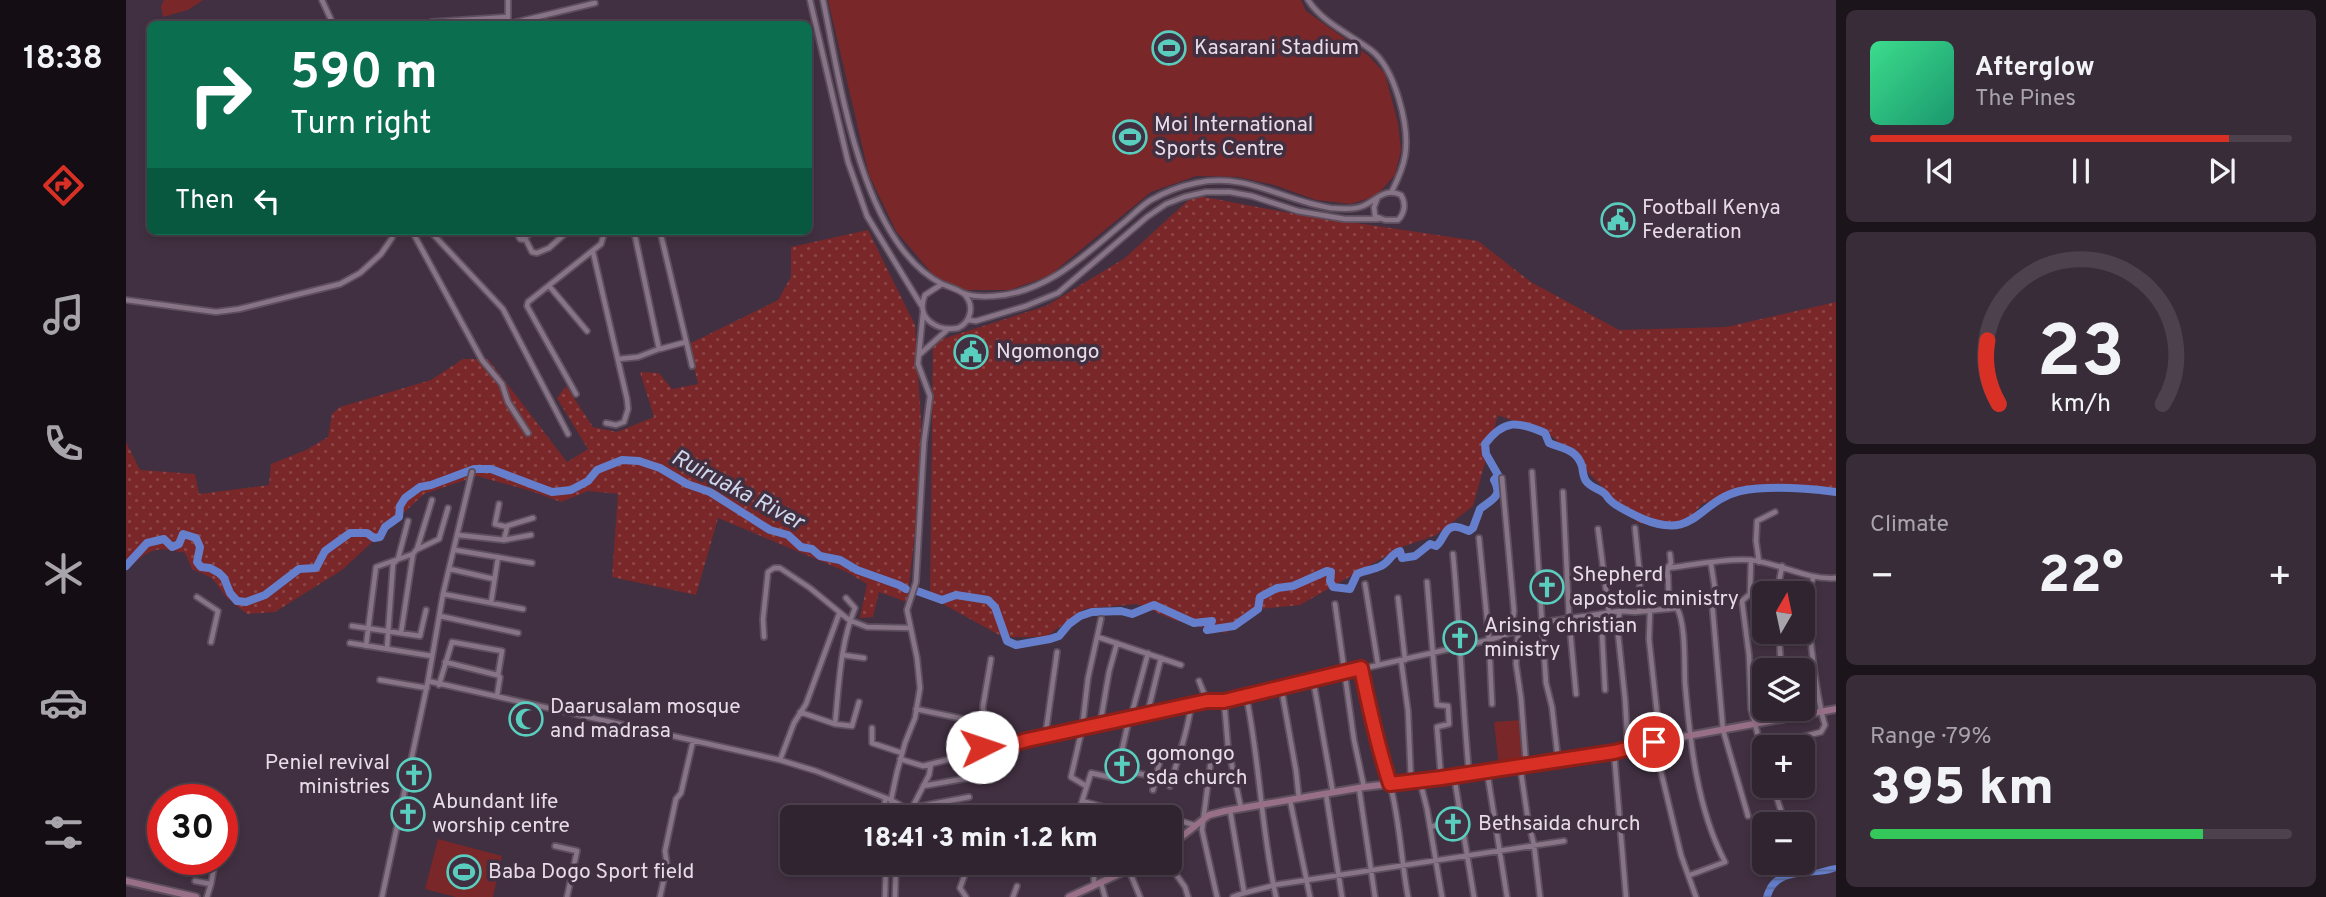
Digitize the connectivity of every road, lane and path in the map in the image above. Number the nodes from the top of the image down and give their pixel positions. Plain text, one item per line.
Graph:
1 (322, 0) edge
2 (508, 0) edge
3 (810, 0) edge
4 (823, 0) edge
5 (1308, 0) edge
6 (595, 3) dead end
7 (508, 17) junction
8 (332, 21) edge
9 (447, 21) edge
10 (508, 21) edge
11 (520, 21) edge
12 (1392, 191) junction
13 (1378, 197) junction
14 (1379, 219) junction
15 (393, 235) edge
16 (414, 235) edge
17 (434, 235) edge
18 (518, 235) edge
19 (528, 235) edge
20 (564, 235) edge
21 (604, 235) edge
22 (635, 235) edge
23 (661, 235) edge
24 (524, 238) junction
25 (593, 252) junction
26 (943, 284) junction
27 (550, 287) junction
28 (963, 293) junction
29 (126, 300) edge
30 (921, 305) junction
31 (923, 313) junction
32 (968, 320) junction
33 (947, 330) junction
34 (587, 331) dead end
35 (686, 342) junction
36 (659, 350) junction
37 (919, 355) junction
38 (618, 359) junction
39 (692, 366) dead end
40 (576, 394) dead end
41 (606, 423) dead end
42 (528, 433) dead end
43 (569, 434) dead end
44 (472, 471) dead end
45 (1532, 472) dead end
46 (1502, 478) dead end
47 (1563, 492) dead end
48 (432, 500) dead end
49 (499, 504) dead end
50 (448, 508) dead end
51 (1775, 512) dead end
52 (533, 518) dead end
53 (408, 521) dead end
54 (495, 524) junction
55 (1635, 528) dead end
56 (1598, 529) dead end
57 (458, 535) junction
58 (531, 535) dead end
59 (1479, 538) dead end
60 (504, 540) junction
61 (455, 550) junction
62 (415, 552) junction
63 (1453, 554) dead end
64 (1670, 554) dead end
65 (498, 557) junction
66 (398, 559) junction
67 (1751, 560) junction
68 (1759, 562) junction
69 (532, 563) dead end
70 (1711, 564) junction
71 (1782, 566) junction
72 (1668, 568) junction
73 (450, 569) junction
74 (1640, 577) junction
75 (1814, 578) junction
76 (1836, 578) edge
77 (494, 579) junction
78 (1779, 581) edge
79 (1427, 582) dead end
80 (1366, 584) dead end
81 (443, 594) junction
82 (197, 597) dead end
83 (846, 598) dead end
84 (1398, 598) dead end
85 (491, 603) junction
86 (1335, 604) dead end
87 (1669, 609) junction
88 (426, 610) dead end
89 (523, 610) dead end
90 (1620, 611) junction
91 (1639, 611) junction
92 (1650, 611) junction
93 (1609, 613) junction
94 (839, 614) junction
95 (1601, 614) junction
96 (440, 616) junction
97 (1569, 618) junction
98 (1101, 619) dead end
99 (849, 620) junction
100 (1544, 622) junction
101 (352, 626) dead end
102 (909, 628) junction
103 (367, 629) junction
104 (387, 631) junction
105 (1518, 631) junction
106 (401, 633) junction
107 (518, 633) dead end
108 (1098, 636) junction
109 (764, 637) dead end
110 (1489, 640) junction
111 (211, 642) dead end
112 (350, 643) dead end
113 (1117, 643) dead end
114 (366, 646) junction
115 (1461, 647) junction
116 (387, 648) junction
117 (1057, 652) dead end
118 (1147, 653) junction
119 (1433, 653) junction
120 (843, 655) junction
121 (432, 656) junction
122 (864, 658) dead end
123 (1161, 658) junction
124 (991, 659) dead end
125 (1403, 660) junction
126 (445, 662) junction
127 (1181, 665) dead end
128 (1378, 665) junction
129 (1361, 668) junction
130 (1345, 671) junction
131 (498, 676) junction
132 (1313, 679) junction
133 (380, 680) dead end
134 (1199, 681) dead end
135 (427, 685) junction
136 (439, 685) junction
137 (1281, 686) junction
138 (1605, 690) dead end
139 (1576, 694) dead end
140 (1246, 695) junction
141 (496, 696) junction
142 (1207, 701) junction
143 (1224, 701) junction
144 (859, 702) dead end
145 (1492, 704) dead end
146 (1191, 705) junction
147 (916, 709) junction
148 (1836, 709) edge
149 (1148, 711) dead end
150 (1820, 711) junction
151 (800, 712) junction
152 (1815, 712) edge
153 (1131, 718) junction
154 (1770, 721) edge
155 (983, 723) junction
156 (835, 724) junction
157 (1753, 724) junction
158 (1100, 725) junction
159 (872, 728) dead end
160 (1082, 729) junction
161 (1723, 730) junction
162 (1757, 735) edge
163 (1809, 735) edge
164 (1690, 736) junction
165 (1045, 738) junction
166 (693, 741) junction
167 (1660, 741) junction
168 (997, 749) junction
169 (1628, 749) junction
170 (1122, 750) dead end
171 (983, 752) junction
172 (1614, 752) junction
173 (901, 756) junction
174 (1178, 756) junction
175 (780, 760) junction
176 (1558, 760) junction
177 (930, 764) junction
178 (1523, 765) junction
179 (1488, 771) junction
180 (1469, 773) junction
181 (1454, 775) junction
182 (1156, 777) junction
183 (1441, 778) junction
184 (1420, 781) junction
185 (1412, 782) junction
186 (1390, 784) junction
187 (922, 786) junction
188 (1086, 786) junction
189 (1170, 786) dead end
190 (1362, 788) junction
191 (1153, 790) dead end
192 (1329, 793) junction
193 (969, 797) dead end
194 (1298, 799) junction
195 (888, 800) junction
196 (1290, 800) junction
197 (1082, 801) junction
198 (1261, 804) junction
199 (887, 805) edge
200 (889, 805) edge
201 (900, 805) edge
202 (912, 805) edge
203 (927, 805) edge
204 (1081, 805) edge
205 (1096, 805) edge
206 (1241, 809) junction
207 (1230, 810) junction
208 (1748, 816) dead end
209 (1461, 819) junction
210 (1203, 820) junction
211 (1182, 822) edge
212 (1194, 825) dead end
213 (1430, 827) junction
214 (1182, 836) edge
215 (1564, 841) dead end
216 (1534, 845) junction
217 (555, 846) dead end
218 (1499, 851) junction
219 (1468, 856) junction
220 (1435, 862) junction
221 (1404, 866) junction
222 (1371, 871) junction
223 (213, 875) edge
224 (886, 875) edge
225 (896, 875) edge
226 (964, 875) edge
227 (1096, 875) edge
228 (1118, 875) edge
229 (1131, 875) edge
230 (1176, 875) edge
231 (1339, 875) junction
232 (1690, 875) junction
233 (126, 881) edge
234 (195, 881) dead end
235 (1305, 881) junction
236 (211, 884) junction
237 (1097, 885) junction
238 (1273, 885) junction
239 (1017, 886) dead end
240 (1244, 891) junction
241 (196, 897) edge
242 (207, 897) edge
243 (382, 897) edge
244 (567, 897) edge
245 (660, 897) edge
246 (885, 897) edge
247 (895, 897) edge
248 (966, 897) edge
249 (1013, 897) edge
250 (1069, 897) edge
251 (1105, 897) edge
252 (1140, 897) edge
253 (1188, 897) edge
254 (1217, 897) edge
255 (1233, 897) edge
256 (1276, 897) edge
257 (1310, 897) edge
258 (1342, 897) edge
259 (1375, 897) edge
260 (1408, 897) edge
261 (1441, 897) edge
262 (1474, 897) edge
263 (1507, 897) edge
264 (1540, 897) edge
265 (1626, 897) edge
266 (1696, 897) edge

1 - 8 street
2 - 7 street
3 - 30 street
4 - 26 street
5 - 12 street
6 - 11 street
7 - 9 street
7 - 10 street
12 - 13 street
12 - 14 street
13 - 14 street
13 - 28 street
14 - 32 street
15 - 29 street
16 - 42 street
17 - 43 street
18 - 24 street
19 - 24 street
20 - 24 street
21 - 25 street
22 - 36 street
23 - 35 street
25 - 27 street
25 - 38 street
26 - 28 street
26 - 30 street
27 - 34 street
27 - 40 street
28 - 32 street
30 - 31 street
31 - 33 street
31 - 37 street
32 - 33 street
33 - 37 street
35 - 36 street
35 - 39 street
36 - 38 street
37 - 102 street
38 - 41 street
44 - 57 street
45 - 100 street
46 - 105 street
47 - 97 street
48 - 62 street
49 - 54 street
50 - 62 street
51 - 68 street
52 - 54 street
53 - 66 street
54 - 60 street
55 - 74 street
56 - 93 street
57 - 60 street
57 - 61 street
58 - 60 street
59 - 110 street
61 - 65 street
61 - 73 street
62 - 66 street
62 - 106 street
63 - 115 street
64 - 72 street
65 - 69 street
65 - 77 street
66 - 103 street
66 - 104 street
67 - 68 street
67 - 70 street
67 - 157 street
68 - 71 street
70 - 72 street
70 - 161 street
71 - 75 street
71 - 78 street
72 - 74 street
72 - 87 street
73 - 77 street
73 - 81 street
74 - 91 street
75 - 76 street
75 - 150 street
77 - 85 street
79 - 119 street
80 - 128 street
81 - 85 street
81 - 96 street
82 - 111 street
83 - 99 street
84 - 125 street
85 - 89 street
86 - 130 street
87 - 92 street
87 - 164 street
88 - 106 street
90 - 91 street
90 - 93 street
90 - 169 street
91 - 92 street
92 - 167 street
93 - 95 street
94 - 99 street
94 - 109 street
94 - 151 street
95 - 97 street
95 - 138 street
96 - 107 street
96 - 121 street
97 - 100 street
97 - 139 street
98 - 108 street
99 - 102 street
99 - 120 street
100 - 105 street
100 - 176 street
101 - 103 street
102 - 147 street
103 - 104 street
103 - 114 street
104 - 106 street
104 - 116 street
105 - 110 street
105 - 178 street
108 - 118 street
108 - 160 street
110 - 115 street
110 - 145 street
112 - 114 street
113 - 158 street
114 - 116 street
115 - 119 street
115 - 180 street
116 - 121 street
117 - 165 street
118 - 123 street
118 - 153 street
119 - 125 street
119 - 183 street
120 - 122 street
120 - 156 street
121 - 135 street
123 - 127 street
123 - 149 street
124 - 155 street
125 - 128 street
125 - 185 street
126 - 131 street
126 - 131 street
126 - 136 street
128 - 129 street
129 - 130 street
129 - 186 street
130 - 132 street
130 - 190 street
131 - 141 street
132 - 137 street
132 - 192 street
133 - 135 street
134 - 142 street
135 - 136 street
135 - 243 street
136 - 141 street
137 - 140 street
137 - 194 street
140 - 143 street
140 - 198 street
141 - 166 street
142 - 143 street
142 - 146 street
143 - 206 street
144 - 156 street
146 - 153 street
146 - 174 street
147 - 155 street
147 - 173 street
148 - 150 street
150 - 152 street
150 - 163 street
151 - 156 street
151 - 175 street
153 - 158 street
153 - 170 street
154 - 157 street
155 - 171 street
157 - 161 street
157 - 162 street
158 - 160 street
159 - 173 street
160 - 165 street
160 - 188 street
161 - 164 street
161 - 208 street
164 - 167 street
164 - 232 street
165 - 168 street
166 - 175 street
166 - 245 street
167 - 169 street
167 - 232 street
168 - 171 street
168 - 187 street
169 - 172 street
171 - 177 street
172 - 176 street
172 - 265 street
173 - 177 street
173 - 195 street
174 - 182 street
174 - 189 street
174 - 210 street
175 - 195 street
176 - 178 street
177 - 187 street
178 - 179 street
178 - 216 street
179 - 180 street
179 - 218 street
180 - 181 street
181 - 183 street
181 - 209 street
182 - 188 street
182 - 191 street
183 - 184 street
184 - 185 street
184 - 213 street
185 - 186 street
186 - 190 street
186 - 221 street
187 - 202 street
188 - 197 street
190 - 192 street
190 - 222 street
192 - 194 street
192 - 231 street
193 - 203 street
194 - 196 street
195 - 199 street
195 - 200 street
195 - 201 street
196 - 198 street
196 - 235 street
197 - 204 street
197 - 205 street
198 - 206 street
198 - 238 street
206 - 207 street
207 - 210 street
207 - 240 street
209 - 213 street
209 - 219 street
210 - 214 street
210 - 254 street
211 - 212 street
213 - 220 street
215 - 216 street
216 - 218 street
216 - 264 street
217 - 244 street
218 - 219 street
218 - 263 street
219 - 220 street
219 - 262 street
220 - 221 street
220 - 261 street
221 - 222 street
221 - 260 street
222 - 231 street
222 - 259 street
223 - 236 street
224 - 246 street
225 - 247 street
226 - 248 street
227 - 237 street
228 - 237 street
229 - 252 street
230 - 253 street
231 - 235 street
231 - 258 street
232 - 266 street
233 - 241 street
234 - 236 street
235 - 238 street
235 - 257 street
236 - 242 street
237 - 250 street
237 - 251 street
238 - 240 street
238 - 256 street
239 - 249 street
240 - 255 street

